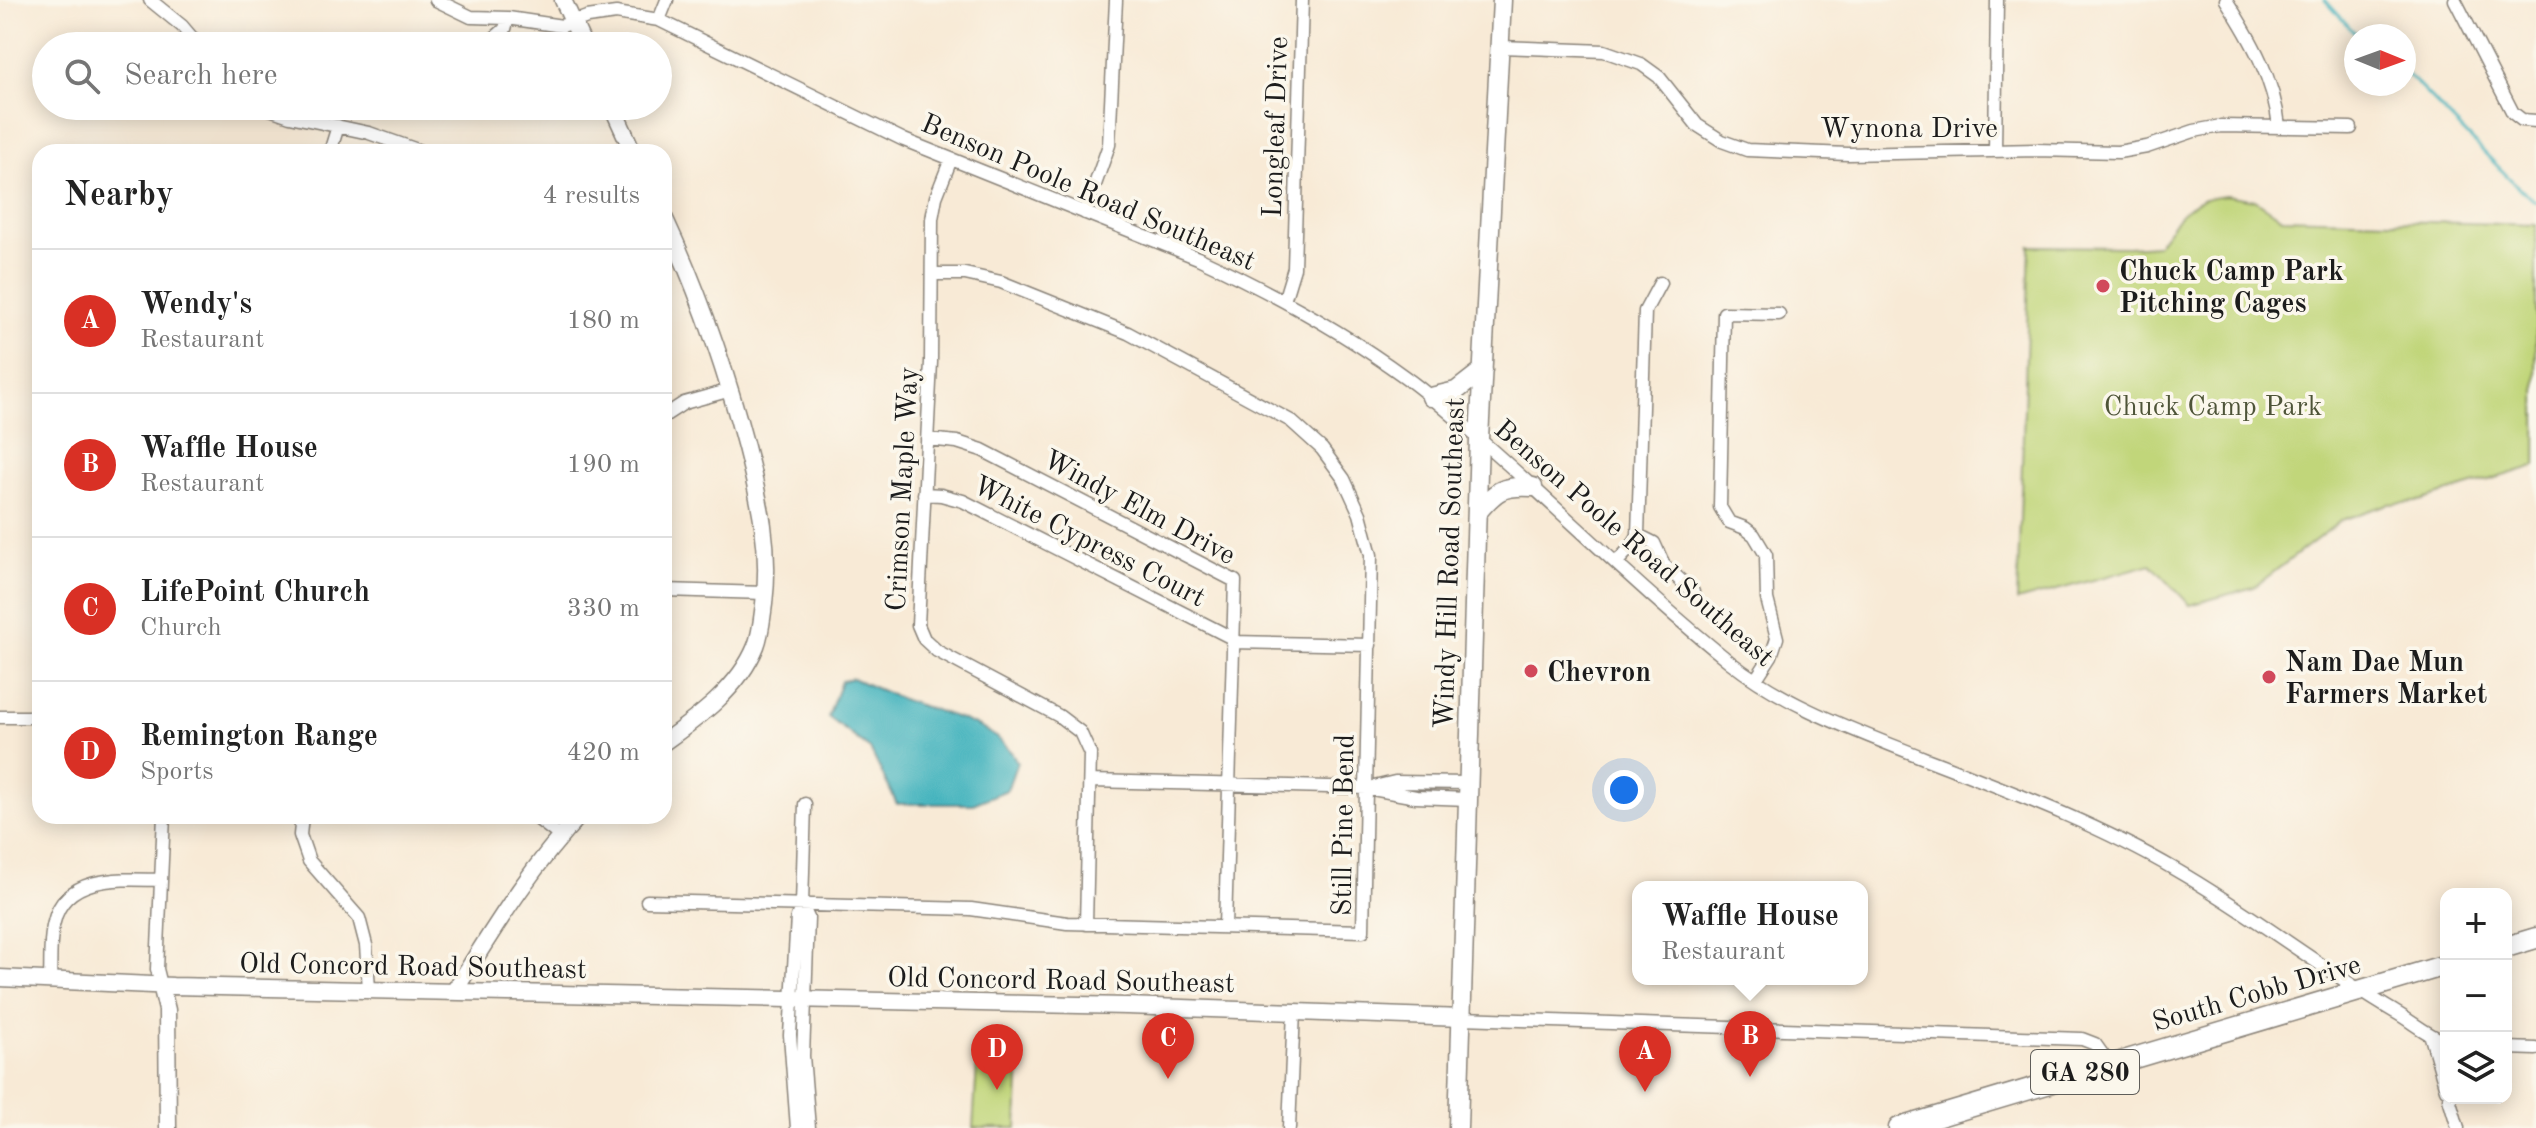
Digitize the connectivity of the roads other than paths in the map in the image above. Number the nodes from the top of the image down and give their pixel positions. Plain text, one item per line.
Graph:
1 (150, 0) edge
2 (173, 0) edge
3 (436, 0) edge
4 (563, 0) edge
5 (667, 0) edge
6 (1116, 0) edge
7 (1302, 0) edge
8 (1502, 0) edge
9 (1997, 0) edge
10 (2226, 0) edge
11 (2455, 0) edge
12 (164, 11) junction
13 (508, 18) junction
14 (659, 20) junction
15 (573, 23) junction
16 (187, 32) edge
17 (501, 32) edge
18 (577, 32) edge
19 (1500, 47) junction
20 (309, 120) edge
21 (618, 120) edge
22 (2536, 121) edge
23 (338, 126) junction
24 (2279, 126) junction
25 (2351, 128) dead end
26 (332, 144) edge
27 (400, 144) edge
28 (629, 144) edge
29 (1995, 151) junction
30 (951, 159) junction
31 (1085, 213) junction
32 (672, 236) edge
33 (932, 274) junction
34 (1660, 283) dead end
35 (1284, 301) junction
36 (1779, 314) dead end
37 (1483, 370) junction
38 (731, 390) junction
39 (1431, 397) junction
40 (672, 411) edge
41 (927, 439) junction
42 (1479, 439) junction
43 (1533, 487) junction
44 (924, 494) junction
45 (1477, 513) junction
46 (1638, 535) junction
47 (1617, 562) junction
48 (672, 590) edge
49 (1693, 592) dead end
50 (765, 593) junction
51 (1232, 640) junction
52 (1370, 645) junction
53 (1756, 679) junction
54 (0, 717) edge
55 (32, 717) edge
56 (672, 736) edge
57 (1091, 781) junction
58 (1228, 784) junction
59 (1367, 788) junction
60 (1468, 791) junction
61 (805, 804) dead end
62 (164, 824) edge
63 (301, 824) edge
64 (544, 824) edge
65 (571, 824) edge
66 (560, 836) junction
67 (161, 880) junction
68 (647, 901) dead end
69 (802, 905) junction
70 (1086, 924) junction
71 (1225, 927) junction
72 (2536, 938) edge
73 (2512, 945) edge
74 (2440, 967) edge
75 (0, 978) edge
76 (50, 979) junction
77 (161, 985) junction
78 (369, 989) junction
79 (455, 990) junction
80 (2359, 991) junction
81 (799, 1000) junction
82 (1294, 1011) junction
83 (1462, 1018) junction
84 (2431, 1037) junction
85 (2440, 1040) edge
86 (2512, 1048) edge
87 (2536, 1049) edge
88 (2110, 1065) junction
89 (2440, 1068) edge
90 (2451, 1104) edge
91 (168, 1128) edge
92 (797, 1128) edge
93 (809, 1128) edge
94 (1289, 1128) edge
95 (1458, 1128) edge
96 (1899, 1128) edge
97 (2458, 1128) edge

1 - 12 street
2 - 12 street
3 - 13 street, Benson Poole Road Southeast
4 - 15 street
5 - 14 street
6 - 31 street
7 - 35 street, Longleaf Drive
8 - 19 main road, Windy Hill Road Southeast
9 - 29 street
10 - 24 street
11 - 22 street
12 - 16 street
13 - 15 street, Benson Poole Road Southeast
13 - 17 street
14 - 15 street, Benson Poole Road Southeast
14 - 30 street, Benson Poole Road Southeast
15 - 18 street
19 - 29 street, Wynona Drive
19 - 37 main road, Windy Hill Road Southeast
20 - 23 street
21 - 28 street
23 - 26 street
23 - 27 street
24 - 25 street, Wynona Drive
24 - 29 street, Wynona Drive
30 - 31 street, Benson Poole Road Southeast
30 - 33 street, Crimson Maple Way
31 - 35 street, Benson Poole Road Southeast
32 - 38 street
33 - 41 street, Crimson Maple Way
33 - 52 street, Still Pine Bend
34 - 46 street
35 - 39 street, Benson Poole Road Southeast
36 - 53 street
37 - 39 main road
37 - 42 main road, Windy Hill Road Southeast
38 - 40 street
38 - 50 street
39 - 42 street, Benson Poole Road Southeast
41 - 44 street, Crimson Maple Way
41 - 51 street, Windy Elm Drive
42 - 43 street, Benson Poole Road Southeast
42 - 45 main road, Windy Hill Road Southeast
43 - 45 main road
43 - 47 street, Benson Poole Road Southeast
44 - 51 street, White Cypress Court
44 - 57 street, Crimson Maple Way
45 - 60 main road, Windy Hill Road Southeast
46 - 47 street
46 - 49 street
47 - 53 street, Benson Poole Road Southeast
48 - 50 street
50 - 56 street
51 - 52 street
51 - 58 street, Windy Elm Drive
52 - 59 street, Still Pine Bend
53 - 80 street, Benson Poole Road Southeast
54 - 55 street
57 - 58 street
57 - 70 street, Crimson Maple Way
58 - 59 street
58 - 71 street, Windy Elm Drive
59 - 60 street
59 - 71 street, Still Pine Bend
60 - 83 main road, Windy Hill Road Southeast
61 - 69 street
62 - 67 street
63 - 78 street
64 - 66 street
65 - 66 street
66 - 79 street
67 - 76 street
67 - 77 street
68 - 69 street, Still Pine Bend
69 - 70 street, Still Pine Bend
69 - 81 street
70 - 71 street, Still Pine Bend
72 - 73 main road
74 - 80 main road, South Cobb Drive / GA 280
75 - 76 street, Old Concord Road Southeast
76 - 77 street, Old Concord Road Southeast
77 - 78 street, Old Concord Road Southeast
77 - 91 street
78 - 79 street, Old Concord Road Southeast
79 - 81 street, Old Concord Road Southeast
80 - 84 street
80 - 88 main road, South Cobb Drive / GA 280
81 - 82 street, Old Concord Road Southeast
81 - 92 street
81 - 93 street
82 - 83 street, Old Concord Road Southeast
82 - 94 street
83 - 88 street, Old Concord Road Southeast
83 - 95 main road, Windy Hill Road Southeast
84 - 85 street
84 - 89 street
86 - 87 street
88 - 96 main road, South Cobb Drive / GA 280
90 - 97 street

